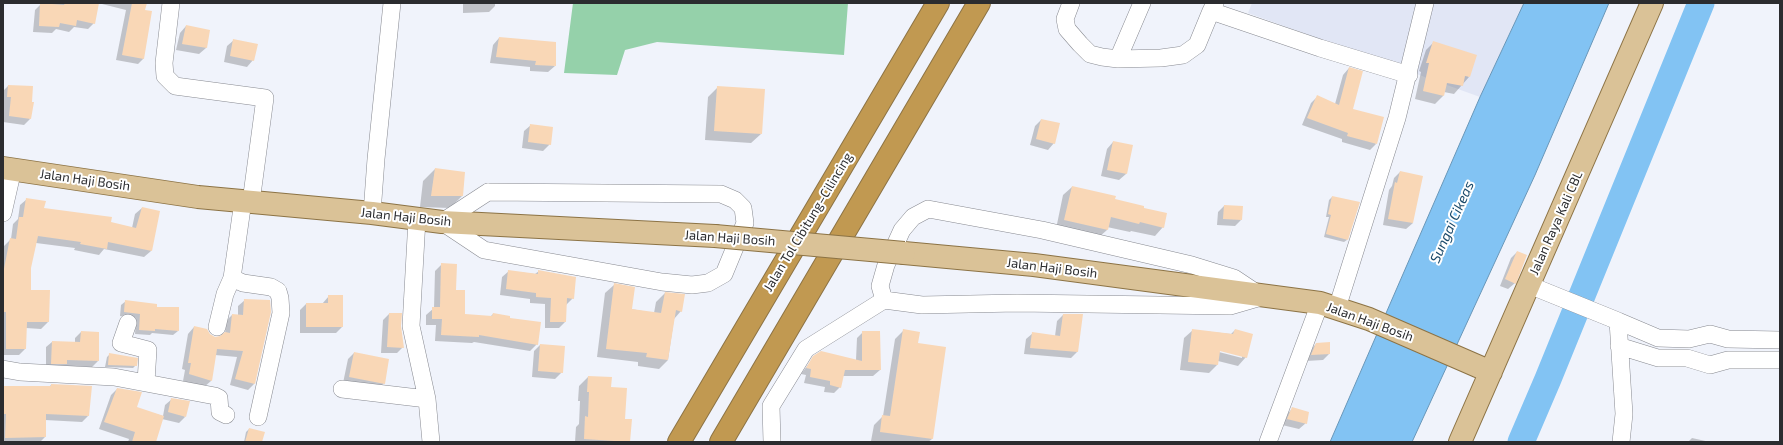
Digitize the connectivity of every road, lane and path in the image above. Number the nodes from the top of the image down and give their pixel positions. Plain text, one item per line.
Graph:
1 (171, 3) edge
2 (392, 3) edge
3 (938, 3) edge
4 (979, 3) edge
5 (1071, 3) edge
6 (1142, 3) edge
7 (1425, 3) edge
8 (1652, 3) edge
9 (1213, 7) edge
10 (1118, 59) junction
11 (1409, 75) junction
12 (8, 169) edge
13 (247, 201) junction
14 (3, 213) edge
15 (372, 213) junction
16 (417, 219) junction
17 (442, 222) junction
18 (232, 278) junction
19 (1529, 285) junction
20 (1261, 297) junction
21 (884, 300) junction
22 (1328, 306) junction
23 (1618, 321) junction
24 (128, 323) dead end
25 (216, 327) dead end
26 (1780, 340) edge
27 (1619, 346) junction
28 (1780, 360) edge
29 (3, 369) edge
30 (1491, 372) junction
31 (146, 382) junction
32 (342, 389) dead end
33 (426, 399) junction
34 (226, 415) dead end
35 (258, 417) dead end
36 (431, 442) edge
37 (679, 442) edge
38 (721, 442) edge
39 (772, 442) edge
40 (1268, 442) edge
41 (1460, 442) edge
42 (1621, 442) edge

1 - 13 street
2 - 15 street
3 - 37 highway, Jalan Tol Cibitung–Cilincing
4 - 38 highway
5 - 10 street
6 - 10 street
7 - 11 street
8 - 19 main road, Jalan Raya Kali CBL
9 - 10 street
9 - 11 street
11 - 22 street
12 - 13 main road, Jalan Haji Bosih
12 - 14 street
13 - 15 main road, Jalan Haji Bosih
13 - 18 street
15 - 16 main road, Jalan Haji Bosih
16 - 17 main road, Jalan Haji Bosih
16 - 33 street
17 - 17 street
17 - 20 main road, Jalan Haji Bosih, bridge
18 - 25 street
18 - 35 street
19 - 23 street
19 - 30 main road, Jalan Raya Kali CBL
20 - 21 street
20 - 21 street
20 - 22 main road, Jalan Haji Bosih
21 - 39 street
22 - 30 main road, Jalan Haji Bosih
22 - 40 street
23 - 26 street
23 - 27 street
24 - 31 street
27 - 28 street
27 - 42 street
29 - 31 street
30 - 41 main road, Jalan Raya Kali CBL
31 - 34 street
32 - 33 street
33 - 36 street

